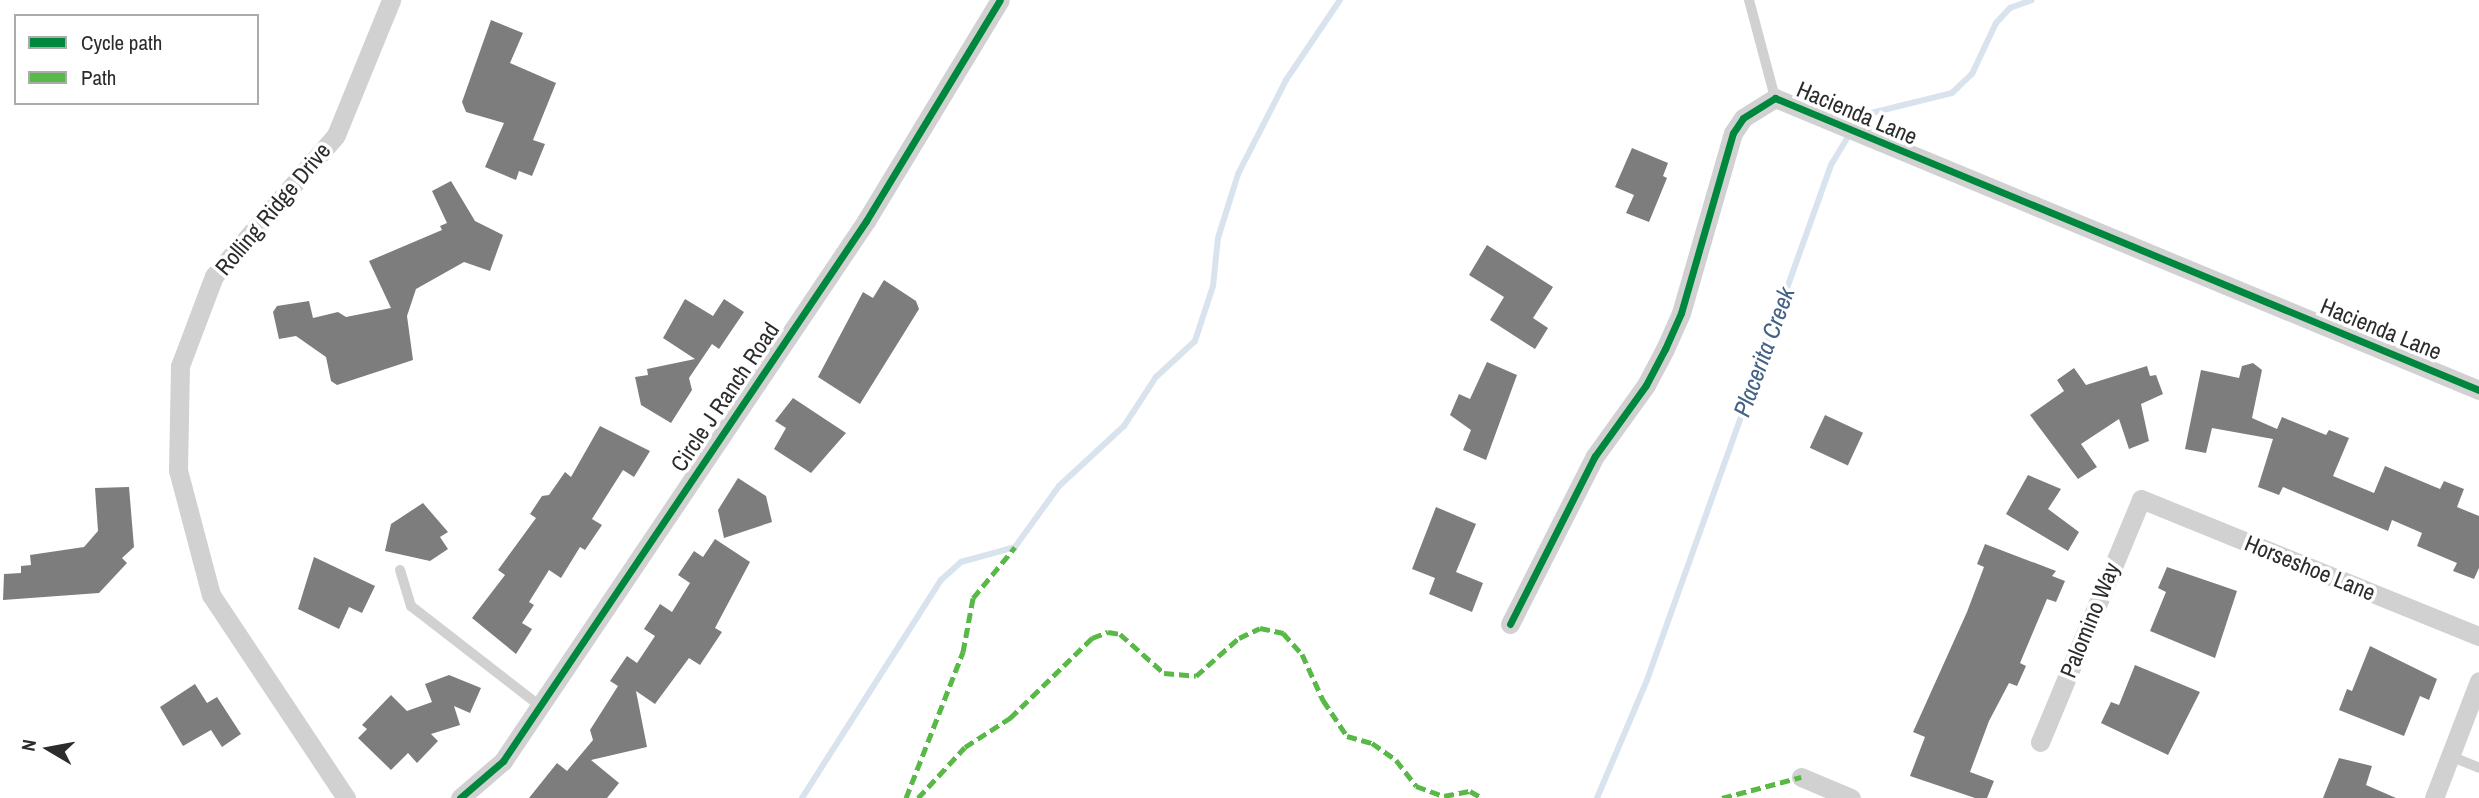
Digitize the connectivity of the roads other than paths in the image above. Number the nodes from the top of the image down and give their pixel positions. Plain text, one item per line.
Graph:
1 (391, 0) edge
2 (1000, 0) edge
3 (1749, 0) edge
4 (1774, 98) junction
5 (2479, 390) edge
6 (2141, 499) joint
7 (400, 570) dead end
8 (1510, 624) dead end
9 (2479, 636) edge
10 (2479, 681) edge
11 (540, 706) junction
12 (2040, 742) dead end
13 (2450, 756) junction
14 (2479, 768) edge
15 (1801, 777) dead end
16 (346, 798) edge
17 (460, 798) edge
18 (1851, 798) edge
19 (2434, 798) edge

1 - 16 street, Rolling Ridge Drive
2 - 11 street, Circle J Ranch Road
3 - 4 lane
4 - 5 street, Hacienda Lane
4 - 8 street, Hacienda Lane
6 - 9 street, Horseshoe Lane
6 - 12 street, Palomino Way
7 - 11 lane
10 - 13 street
11 - 17 street, Circle J Ranch Road
13 - 14 lane
13 - 19 street
15 - 18 street

